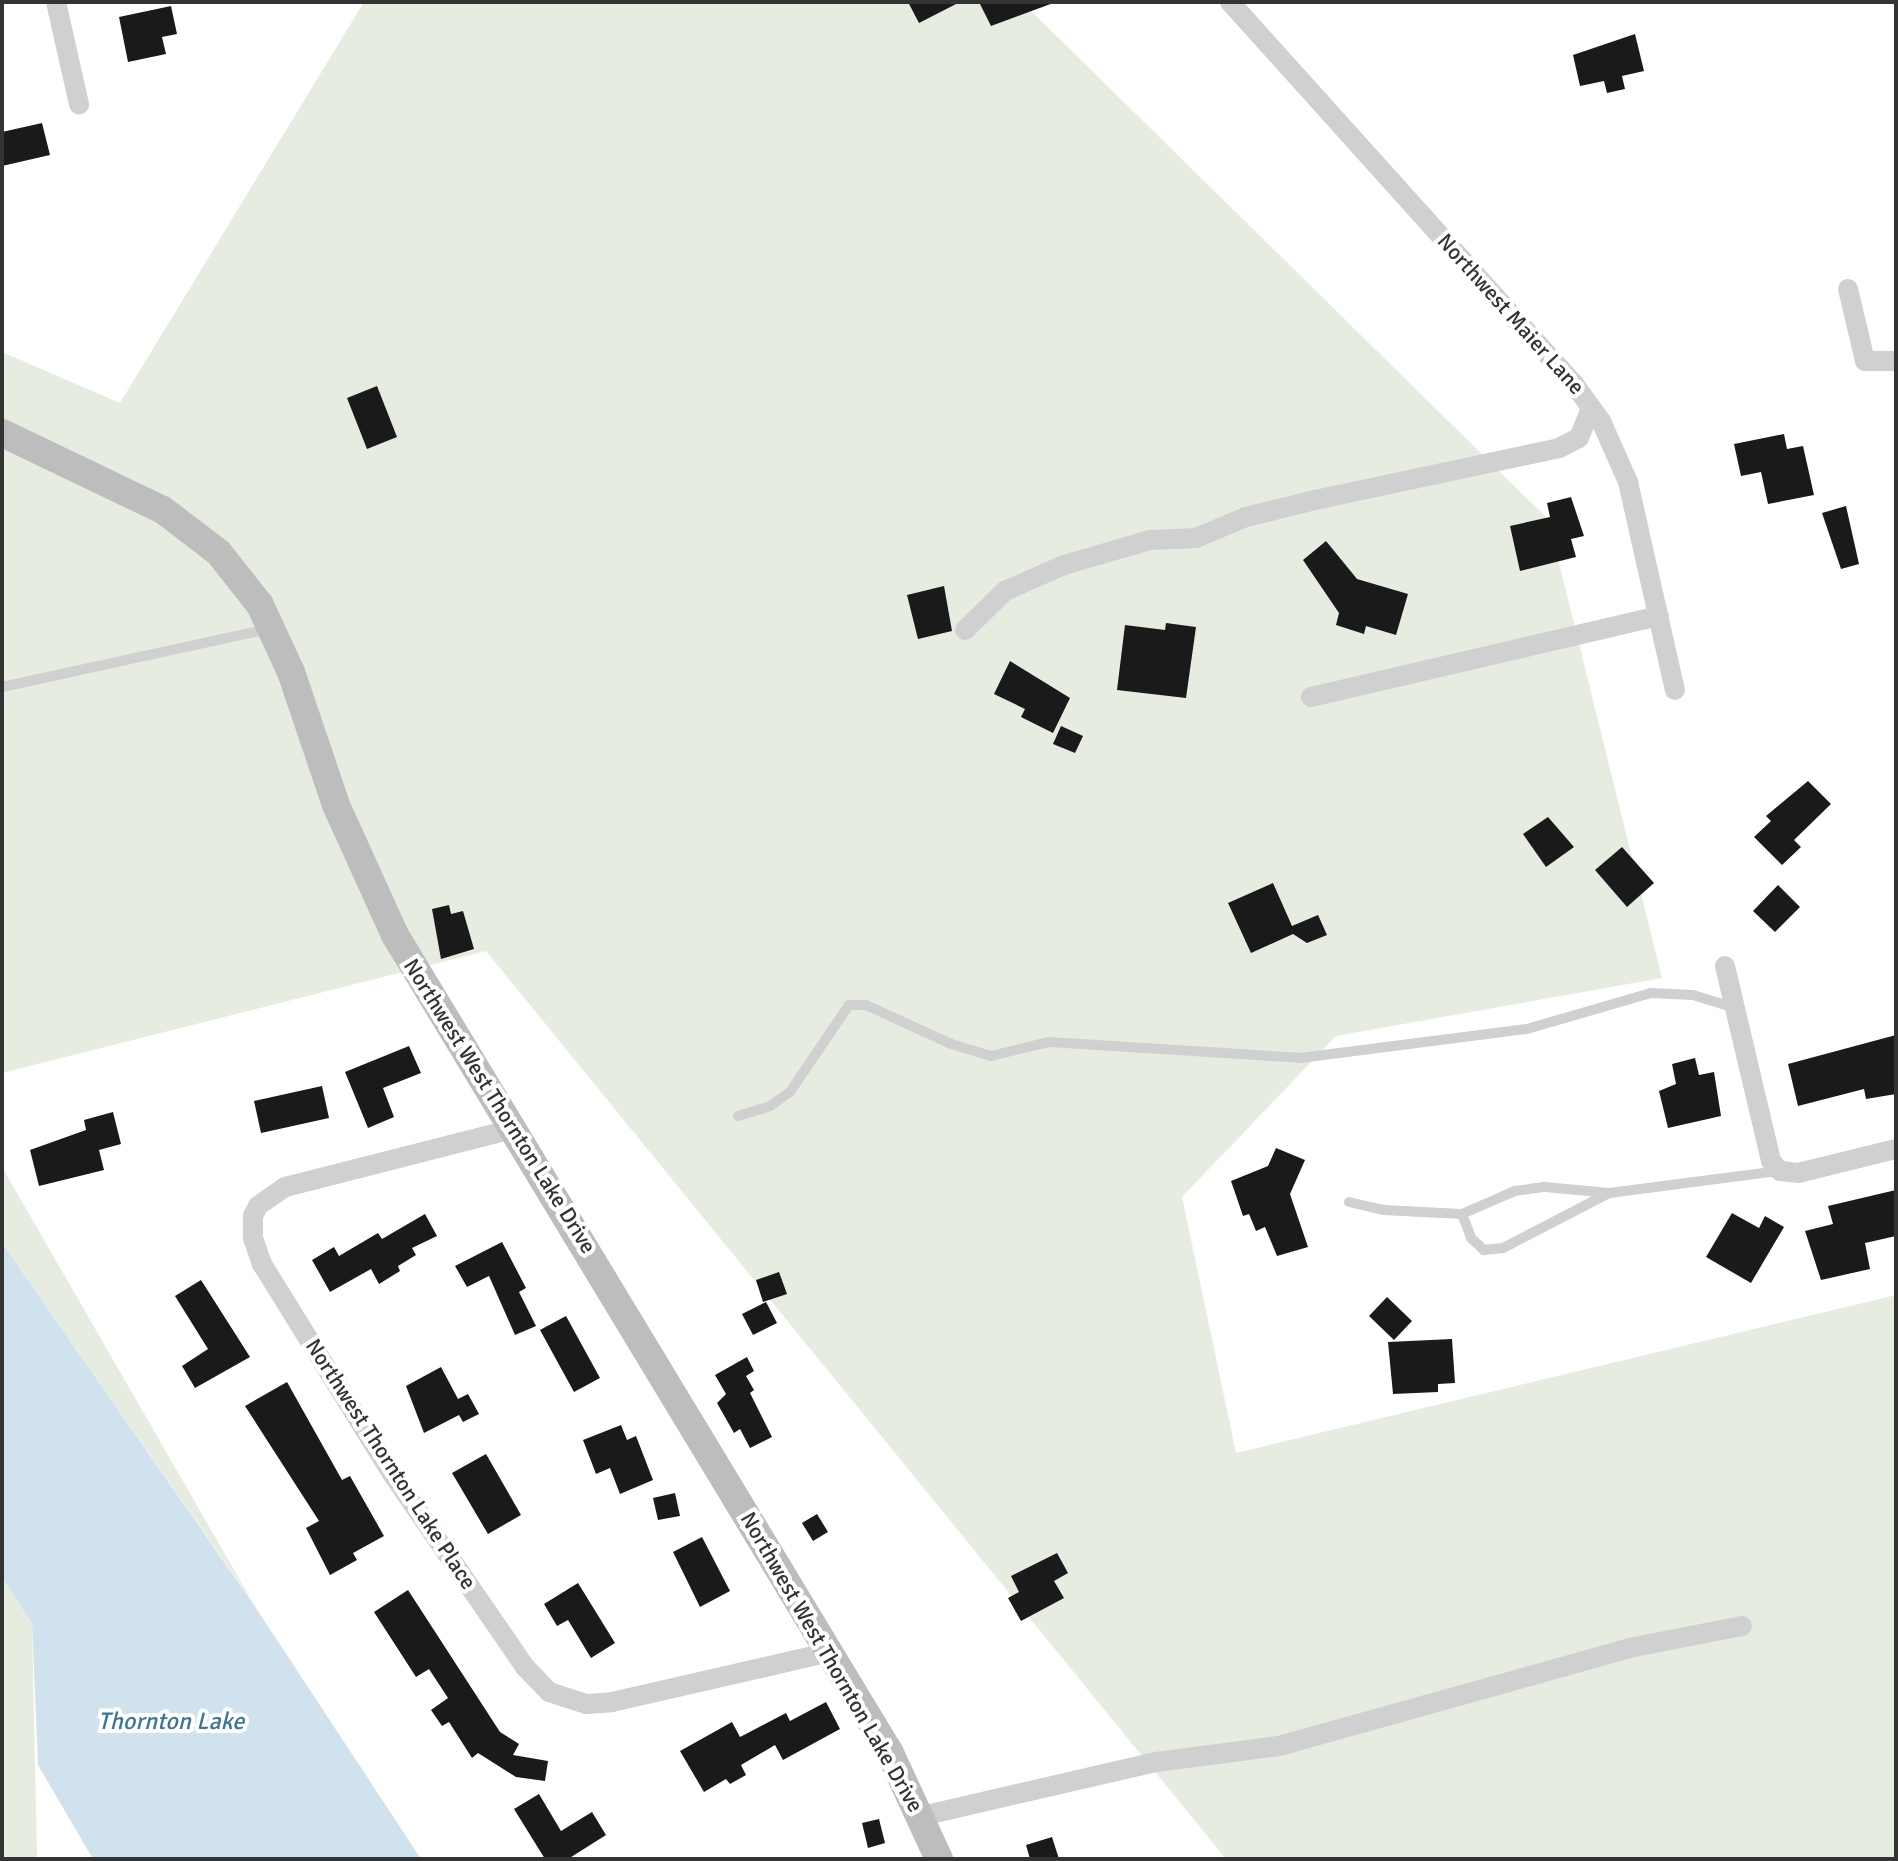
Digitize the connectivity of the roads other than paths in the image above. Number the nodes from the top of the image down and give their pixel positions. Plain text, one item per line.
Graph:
1 (56, 2) edge
2 (1230, 2) edge
3 (79, 104) dead end
4 (1848, 289) dead end
5 (1896, 361) edge
6 (1591, 408) junction
7 (2, 433) edge
8 (1659, 616) junction
9 (273, 627) junction
10 (965, 630) dead end
11 (2, 687) edge
12 (1675, 690) dead end
13 (1311, 697) dead end
14 (1725, 966) dead end
15 (1735, 1008) junction
16 (738, 1116) dead end
17 (513, 1129) junction
18 (1896, 1149) edge
19 (1780, 1171) junction
20 (1609, 1193) junction
21 (1349, 1202) dead end
22 (1462, 1214) junction
23 (1742, 1626) dead end
24 (830, 1652) junction
25 (922, 1816) junction
26 (939, 1859) edge

1 - 3 street
2 - 6 street, Northwest Maier Lane
4 - 5 street
6 - 8 street, Northwest Maier Lane
6 - 10 street
7 - 9 street, Northwest West Thornton Lake Drive
8 - 12 street, Northwest Maier Lane
8 - 13 street
9 - 11 lane
9 - 17 street, Northwest West Thornton Lake Drive
14 - 15 street
15 - 16 lane
15 - 19 street
17 - 24 street, Northwest West Thornton Lake Drive
17 - 24 street, Northwest Thornton Lake Place
18 - 19 street
19 - 20 lane
20 - 22 lane
20 - 22 lane
21 - 22 lane
23 - 25 street
24 - 25 street, Northwest West Thornton Lake Drive
25 - 26 street, Northwest West Thornton Lake Drive

